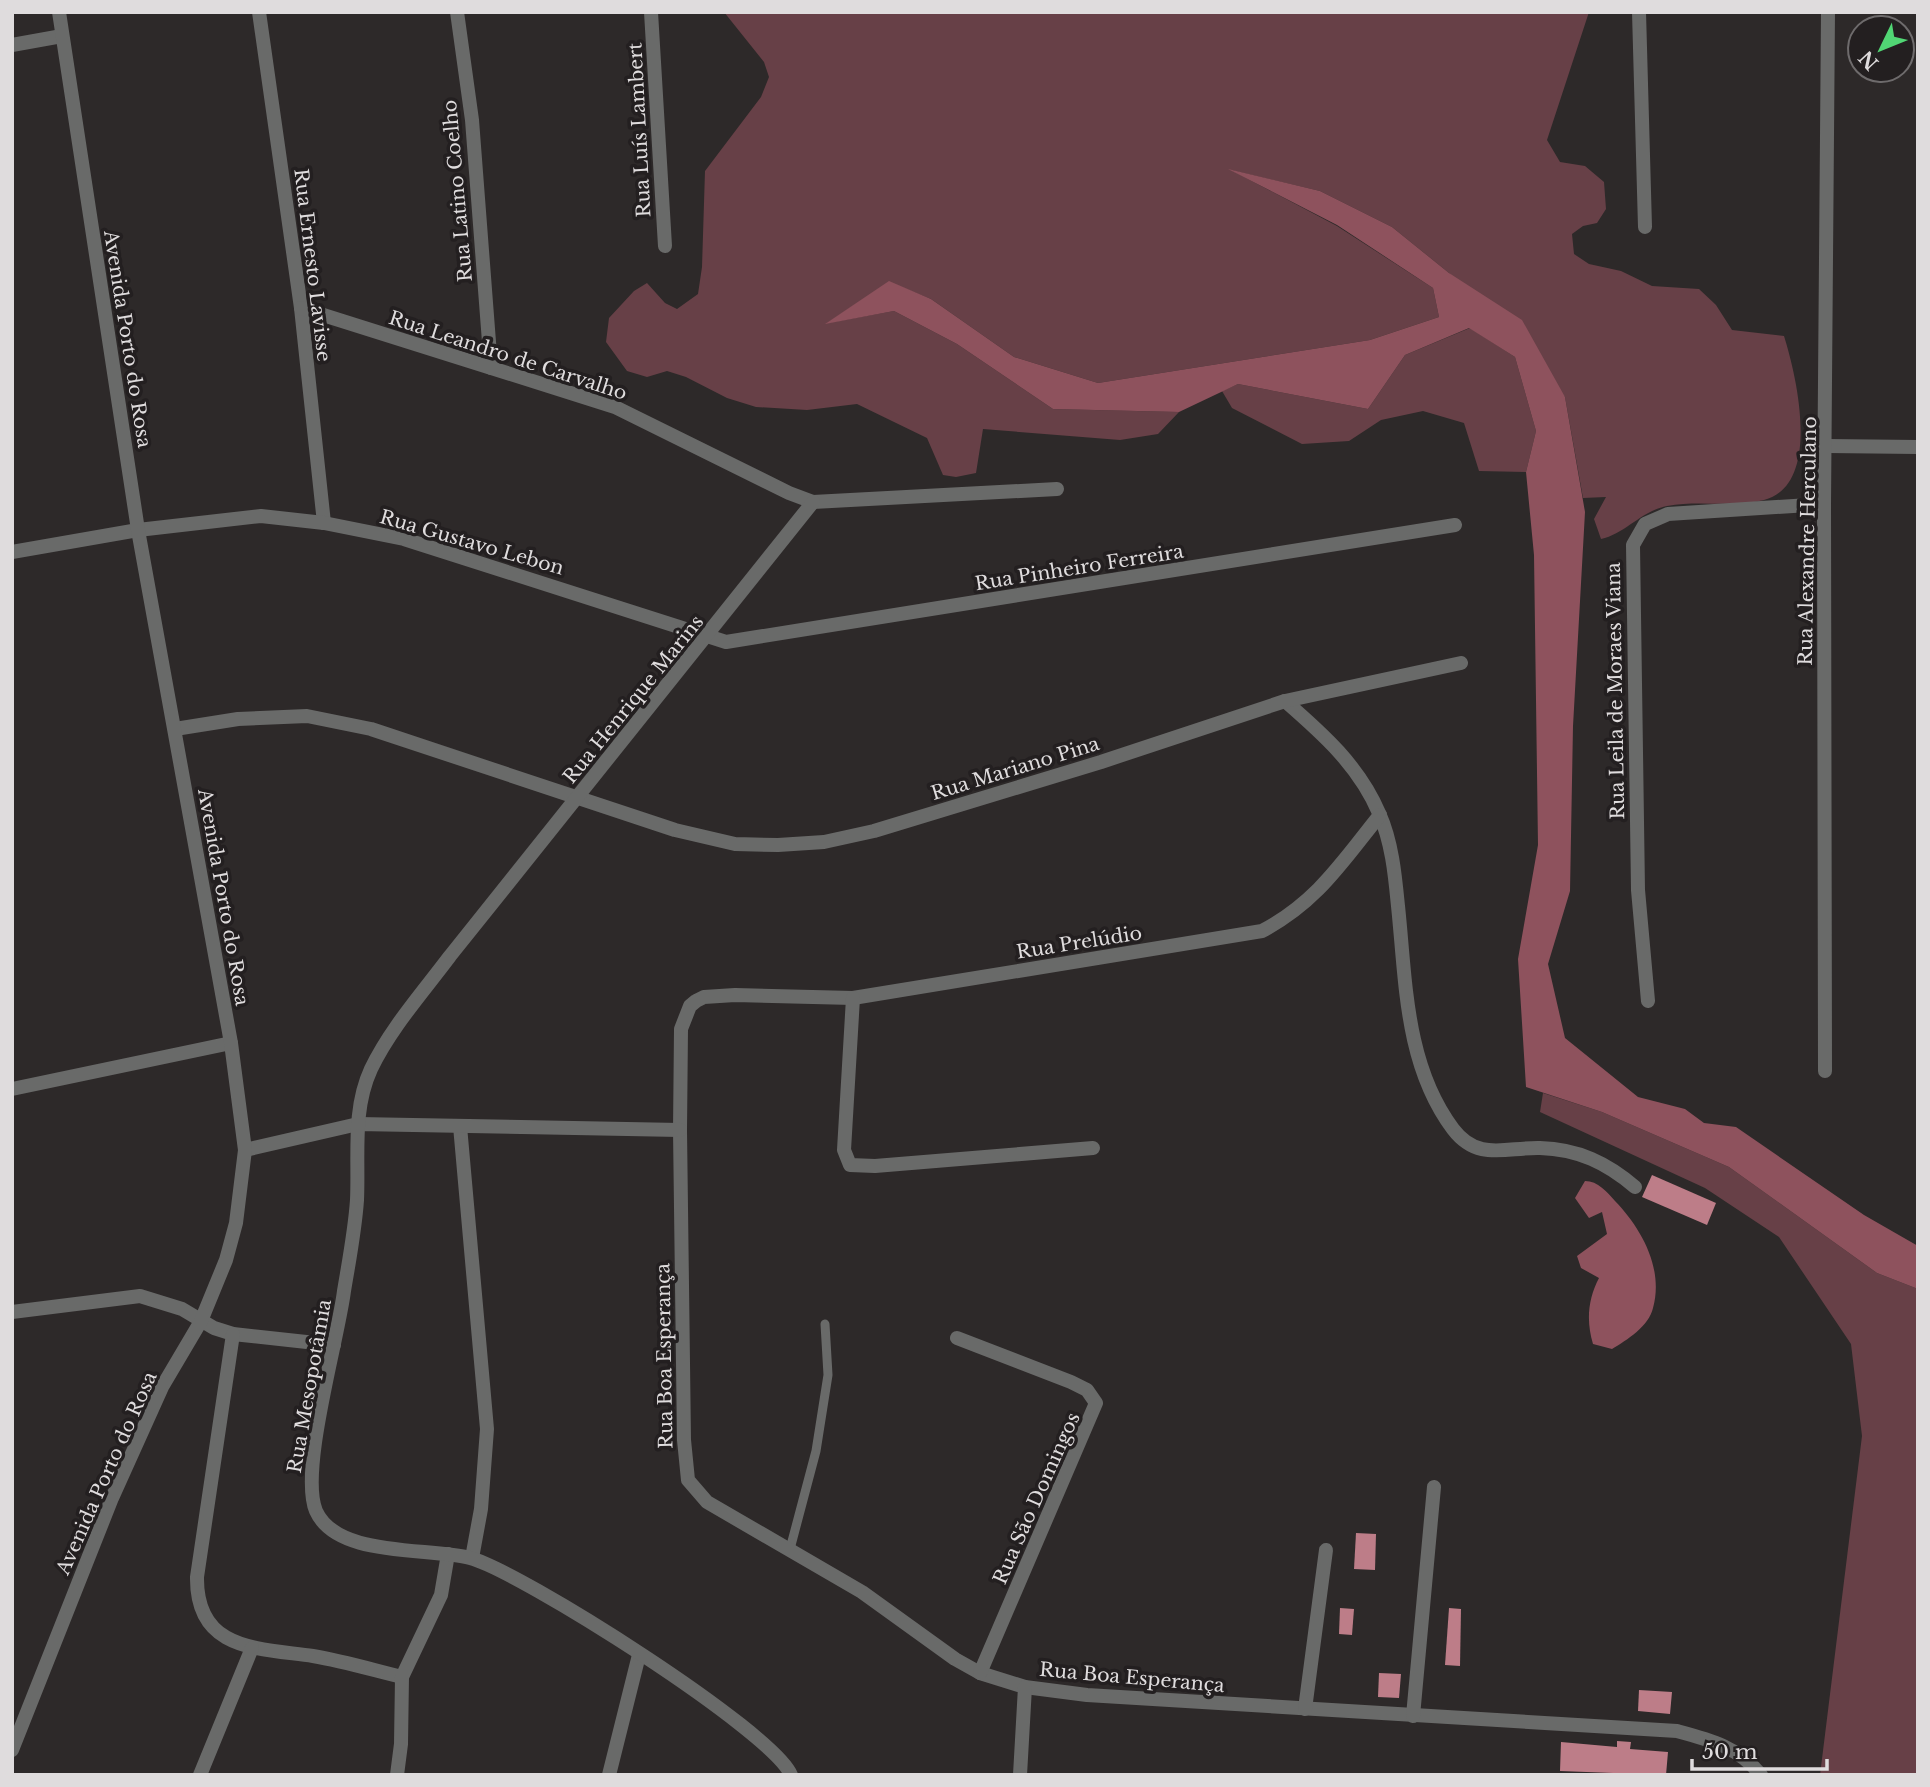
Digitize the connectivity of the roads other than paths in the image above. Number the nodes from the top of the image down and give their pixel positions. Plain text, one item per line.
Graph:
1 (59, 12) edge
2 (259, 12) edge
3 (457, 12) edge
4 (652, 12) edge
5 (1639, 12) edge
6 (1828, 12) edge
7 (62, 36) junction
8 (12, 45) edge
9 (1645, 227) dead end
10 (665, 246) dead end
11 (301, 308) junction
12 (491, 368) junction
13 (1827, 446) junction
14 (1918, 447) edge
15 (1057, 489) dead end
16 (813, 502) junction
17 (1824, 504) junction
18 (324, 523) junction
19 (1455, 524) dead end
20 (138, 530) junction
21 (12, 552) edge
22 (708, 637) junction
23 (1461, 663) dead end
24 (1286, 701) junction
25 (175, 729) junction
26 (579, 796) junction
27 (1380, 815) junction
28 (735, 995) joint
29 (853, 998) junction
30 (1648, 1001) dead end
31 (231, 1043) junction
32 (1825, 1071) dead end
33 (12, 1089) edge
34 (358, 1124) junction
35 (460, 1126) junction
36 (680, 1130) junction
37 (1093, 1148) dead end
38 (246, 1150) junction
39 (1635, 1187) dead end
40 (12, 1312) edge
41 (201, 1321) junction
42 (825, 1324) dead end
43 (233, 1334) junction
44 (957, 1338) dead end
45 (334, 1345) junction
46 (1434, 1487) dead end
47 (790, 1549) junction
48 (1326, 1550) dead end
49 (447, 1554) junction
50 (472, 1558) junction
51 (252, 1648) junction
52 (639, 1654) junction
53 (980, 1673) junction
54 (402, 1677) junction
55 (1026, 1687) junction
56 (1305, 1709) junction
57 (1413, 1716) junction
58 (12, 1750) edge
59 (200, 1775) edge
60 (397, 1775) edge
61 (609, 1775) edge
62 (791, 1775) edge
63 (1020, 1775) edge
64 (1761, 1775) edge

1 - 7 street, Avenida Porto do Rosa
2 - 11 street, Rua Ernesto Lavisse
3 - 12 street, Rua Latino Coelho
4 - 10 street, Rua Luís Lambert
5 - 9 street
6 - 13 street, Rua Alexandre Herculano
7 - 8 street
7 - 20 street, Avenida Porto do Rosa
11 - 12 street, Rua Leandro de Carvalho
11 - 18 street, Rua Ernesto Lavisse
12 - 16 street, Rua Leandro de Carvalho
13 - 14 street
13 - 17 street, Rua Alexandre Herculano
15 - 16 street
16 - 22 street, Rua Henrique Marins
17 - 30 street, Rua Leila de Moraes Viana
17 - 32 street, Rua Alexandre Herculano
18 - 20 street, Rua Gustavo Lebon
18 - 22 street, Rua Gustavo Lebon
19 - 22 street, Rua Pinheiro Ferreira
20 - 21 street, Rua Gustavo Lebon
20 - 25 street, Avenida Porto do Rosa
22 - 26 street, Rua Henrique Marins
23 - 24 street, Rua Mariano Pina
24 - 26 street, Rua Mariano Pina
24 - 27 street
25 - 26 street, Rua Mariano Pina
25 - 31 street, Avenida Porto do Rosa
26 - 34 street, Rua Henrique Marins
27 - 29 street, Rua Prelúdio
27 - 39 street
28 - 29 street, Rua Prelúdio
28 - 36 street, Rua Boa Esperança
29 - 37 street
31 - 33 street
31 - 38 street, Avenida Porto do Rosa
34 - 35 street
34 - 38 street
34 - 45 street, Rua Mesopotâmia
35 - 36 street
35 - 50 street
36 - 47 street, Rua Boa Esperança
38 - 41 street, Avenida Porto do Rosa
40 - 41 street
41 - 43 street
41 - 58 street, Avenida Porto do Rosa
42 - 47 lane
43 - 45 street
43 - 51 street
44 - 53 street, Rua São Domingos
45 - 49 street, Rua Mesopotâmia
46 - 57 street
47 - 53 street, Rua Boa Esperança
48 - 56 street
49 - 50 street, Rua Mesopotâmia
49 - 54 street
50 - 52 street, Rua Mesopotâmia
51 - 54 street
51 - 59 street
52 - 61 street
52 - 62 street, Rua Mesopotâmia
53 - 55 street, Rua Boa Esperança
54 - 60 street
55 - 56 street, Rua Boa Esperança
55 - 63 street
56 - 57 street, Rua Boa Esperança
57 - 64 street, Rua Boa Esperança

